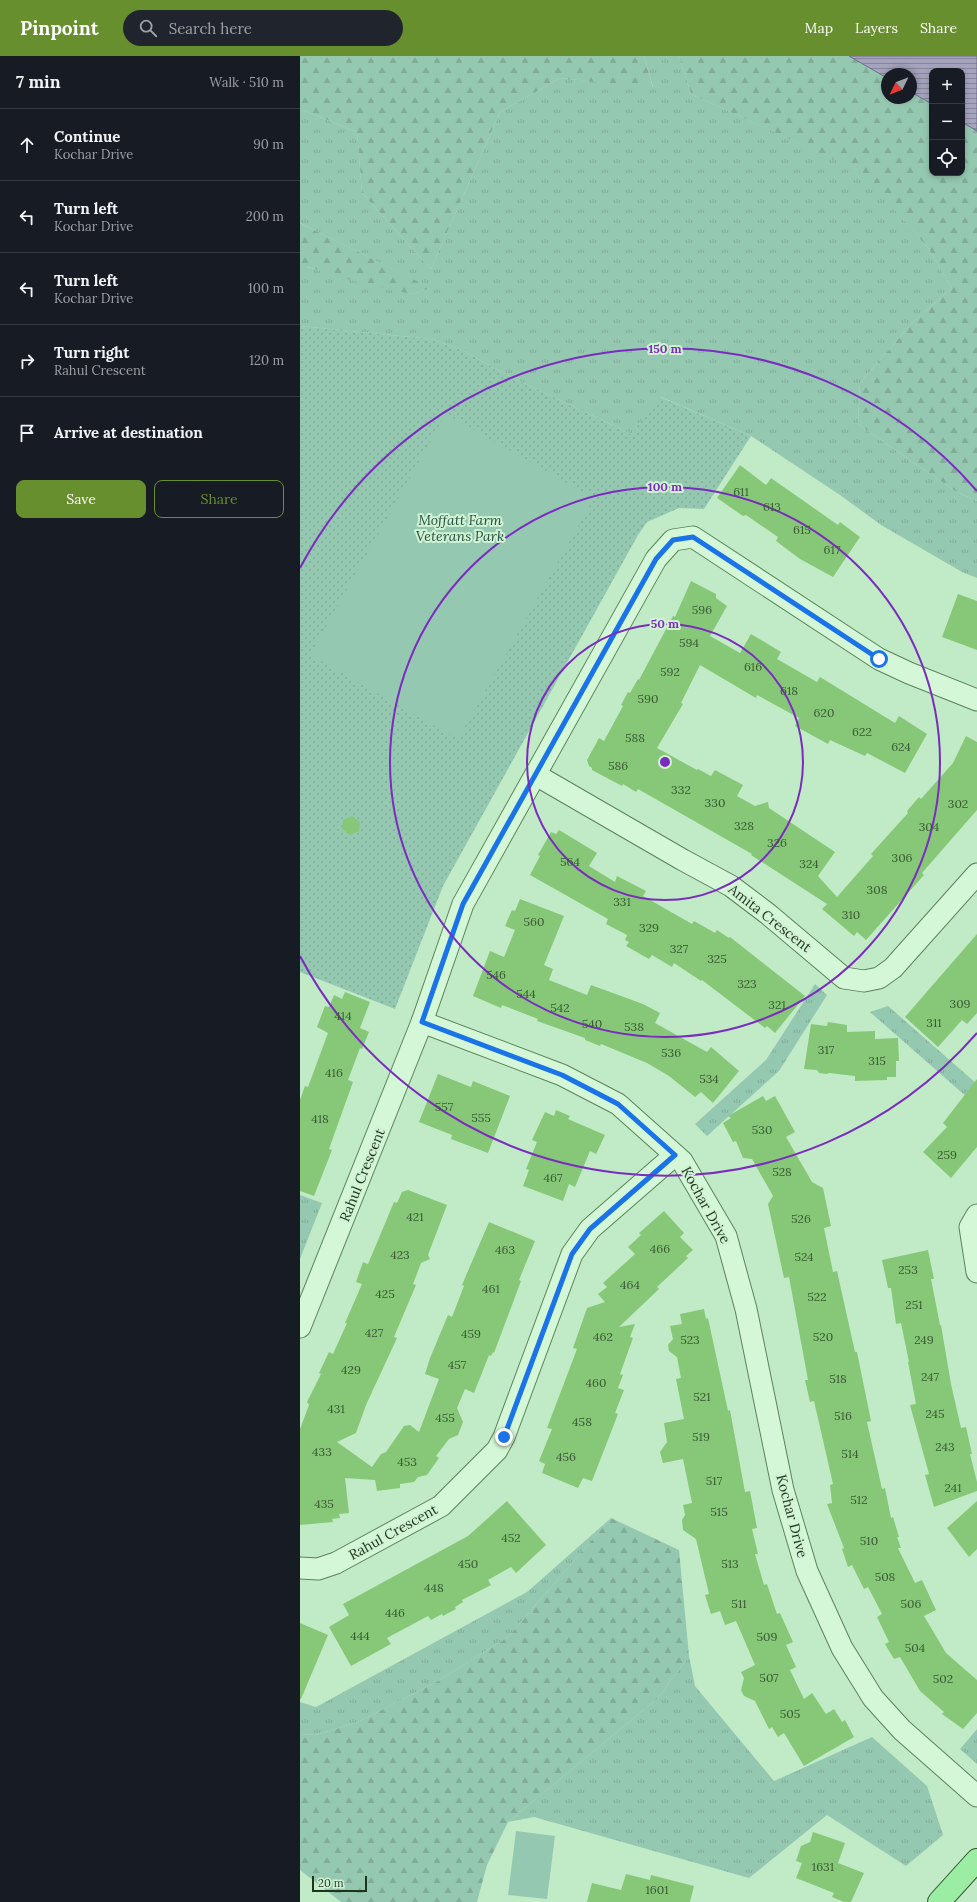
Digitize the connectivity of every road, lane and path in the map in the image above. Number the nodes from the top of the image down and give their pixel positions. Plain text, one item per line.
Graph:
1 (977, 700) edge
2 (536, 775) junction
3 (977, 874) edge
4 (422, 1022) junction
5 (675, 1155) junction
6 (977, 1215) edge
7 (977, 1272) edge
8 (300, 1327) edge
9 (300, 1568) edge
10 (977, 1796) edge
11 (977, 1860) edge
12 (939, 1902) edge

1 - 2 street
2 - 3 street, Amita Crescent
2 - 4 street
4 - 5 street, Kochar Drive
4 - 8 street, Rahul Crescent
5 - 9 street, Rahul Crescent
5 - 10 street, Kochar Drive
6 - 7 street
11 - 12 main road

